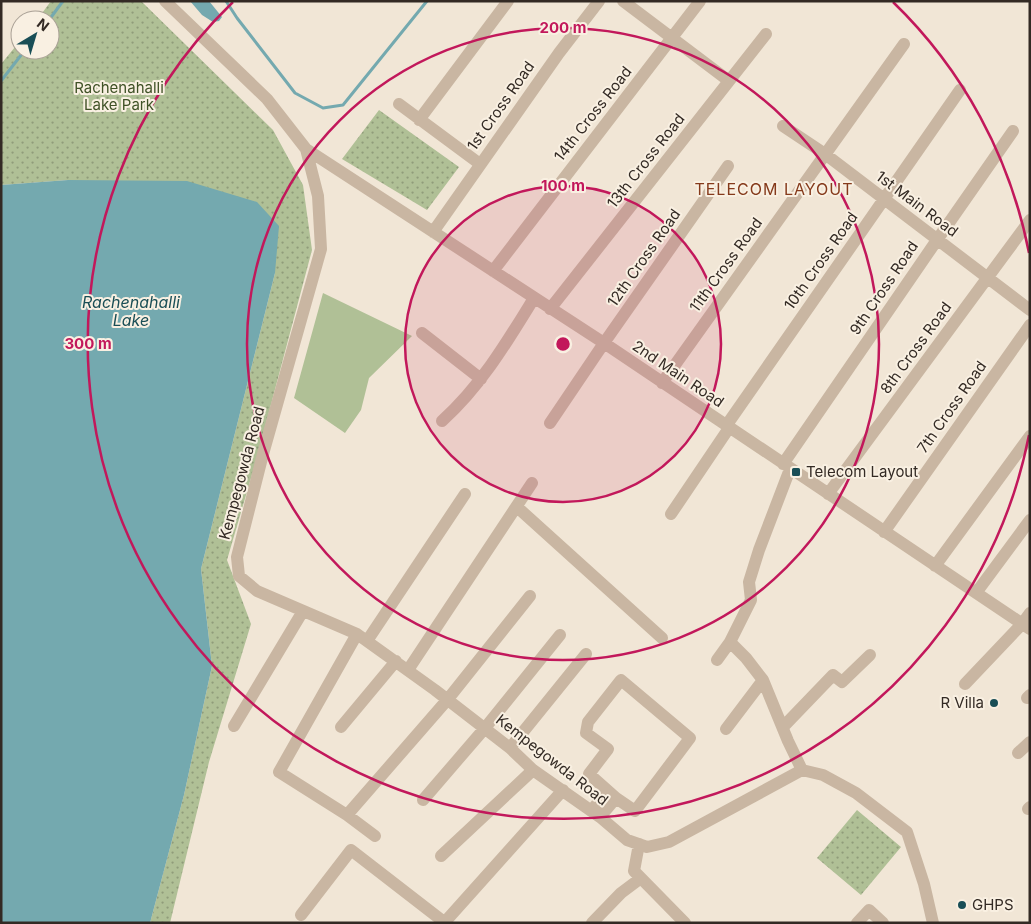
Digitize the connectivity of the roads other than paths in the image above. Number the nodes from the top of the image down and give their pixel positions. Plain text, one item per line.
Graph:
1 (165, 1) edge
2 (508, 1) edge
3 (599, 1) edge
4 (623, 1) edge
5 (700, 1) edge
6 (766, 34) dead end
7 (672, 38) junction
8 (904, 44) dead end
9 (729, 81) junction
10 (960, 90) dead end
11 (400, 104) dead end
12 (420, 120) junction
13 (783, 126) dead end
14 (1013, 131) dead end
15 (306, 148) junction
16 (825, 154) junction
17 (480, 164) junction
18 (728, 166) dead end
19 (884, 199) junction
20 (1030, 220) edge
21 (433, 232) junction
22 (937, 240) junction
23 (493, 271) junction
24 (988, 278) junction
25 (534, 298) junction
26 (550, 309) junction
27 (1030, 310) edge
28 (1030, 326) edge
29 (422, 333) dead end
30 (604, 343) junction
31 (481, 379) junction
32 (662, 383) junction
33 (442, 421) dead end
34 (550, 423) dead end
35 (727, 427) junction
36 (1030, 436) edge
37 (786, 466) junction
38 (532, 483) dead end
39 (465, 494) dead end
40 (828, 494) junction
41 (517, 507) junction
42 (671, 514) dead end
43 (1030, 520) edge
44 (884, 532) junction
45 (935, 566) junction
46 (976, 593) junction
47 (530, 596) dead end
48 (303, 611) junction
49 (1030, 613) edge
50 (1026, 627) edge
51 (560, 635) dead end
52 (362, 638) junction
53 (662, 638) dead end
54 (730, 642) junction
55 (586, 654) dead end
56 (870, 655) dead end
57 (717, 660) dead end
58 (396, 661) junction
59 (408, 670) junction
60 (763, 680) junction
61 (965, 684) dead end
62 (448, 700) junction
63 (234, 726) dead end
64 (341, 726) dead end
65 (782, 727) junction
66 (485, 728) junction
67 (726, 729) dead end
68 (1030, 742) edge
69 (510, 748) junction
70 (1018, 753) dead end
71 (533, 770) junction
72 (802, 770) junction
73 (563, 790) junction
74 (612, 794) junction
75 (423, 800) dead end
76 (596, 814) junction
77 (347, 815) junction
78 (375, 836) dead end
79 (633, 842) junction
80 (441, 856) dead end
81 (641, 878) junction
82 (301, 915) dead end
83 (444, 922) edge
84 (592, 923) edge
85 (685, 923) edge
86 (857, 923) edge
87 (884, 923) edge
88 (933, 923) edge

1 - 15 street, Kempegowda Road
2 - 12 street
3 - 17 street, 1st Cross Road
4 - 7 street
5 - 7 street, 14th Cross Road
6 - 9 street, 13th Cross Road
7 - 9 street
7 - 23 street, 14th Cross Road
8 - 16 street, 11th Cross Road
9 - 26 street, 13th Cross Road
10 - 19 street, 10th Cross Road
11 - 12 street
12 - 17 street
13 - 16 street, 1st Main Road
14 - 22 street, 9th Cross Road
15 - 21 street, 2nd Main Road
15 - 48 street, Kempegowda Road
16 - 19 street, 1st Main Road
16 - 32 street, 11th Cross Road
17 - 21 street, 1st Cross Road
18 - 30 street, 12th Cross Road
19 - 22 street, 1st Main Road
19 - 35 street, 10th Cross Road
20 - 24 street, 8th Cross Road
21 - 23 street, 2nd Main Road
22 - 24 street, 1st Main Road
22 - 37 street, 9th Cross Road
23 - 25 street, 2nd Main Road
24 - 27 street, 1st Main Road
24 - 40 street, 8th Cross Road
25 - 26 street, 2nd Main Road
25 - 31 street
26 - 30 street, 2nd Main Road
28 - 44 street, 7th Cross Road
29 - 31 street
30 - 32 street, 2nd Main Road
30 - 34 street, 12th Cross Road
31 - 33 street
32 - 35 street, 2nd Main Road
35 - 37 street, 2nd Main Road
35 - 42 street, 10th Cross Road
36 - 45 street
37 - 40 street, 2nd Main Road
37 - 54 street, 9th Cross Road
38 - 41 street
39 - 52 street
40 - 44 street, 2nd Main Road
41 - 53 street
41 - 59 street
43 - 46 street
44 - 45 street, 2nd Main Road
45 - 46 street, 2nd Main Road
46 - 50 street, 2nd Main Road
47 - 62 street
48 - 52 street, Kempegowda Road
48 - 63 street
49 - 50 street
50 - 61 street
51 - 66 street
52 - 58 street, Kempegowda Road
52 - 77 street
54 - 57 street, 9th Cross Road
54 - 60 street
55 - 69 street
56 - 65 street
58 - 59 street, Kempegowda Road
58 - 64 street
59 - 62 street, Kempegowda Road
60 - 65 street
60 - 67 street
62 - 66 street, Kempegowda Road
62 - 77 street
65 - 72 street
66 - 69 street, Kempegowda Road
66 - 75 street
68 - 70 street
69 - 71 street, Kempegowda Road
71 - 73 street, Kempegowda Road
71 - 80 street
72 - 79 street
72 - 88 street
73 - 76 street, Kempegowda Road
73 - 83 street
74 - 74 street
74 - 76 street
76 - 79 street, Kempegowda Road
77 - 78 street
79 - 81 street
81 - 84 street
81 - 85 street
82 - 83 street
86 - 87 street

